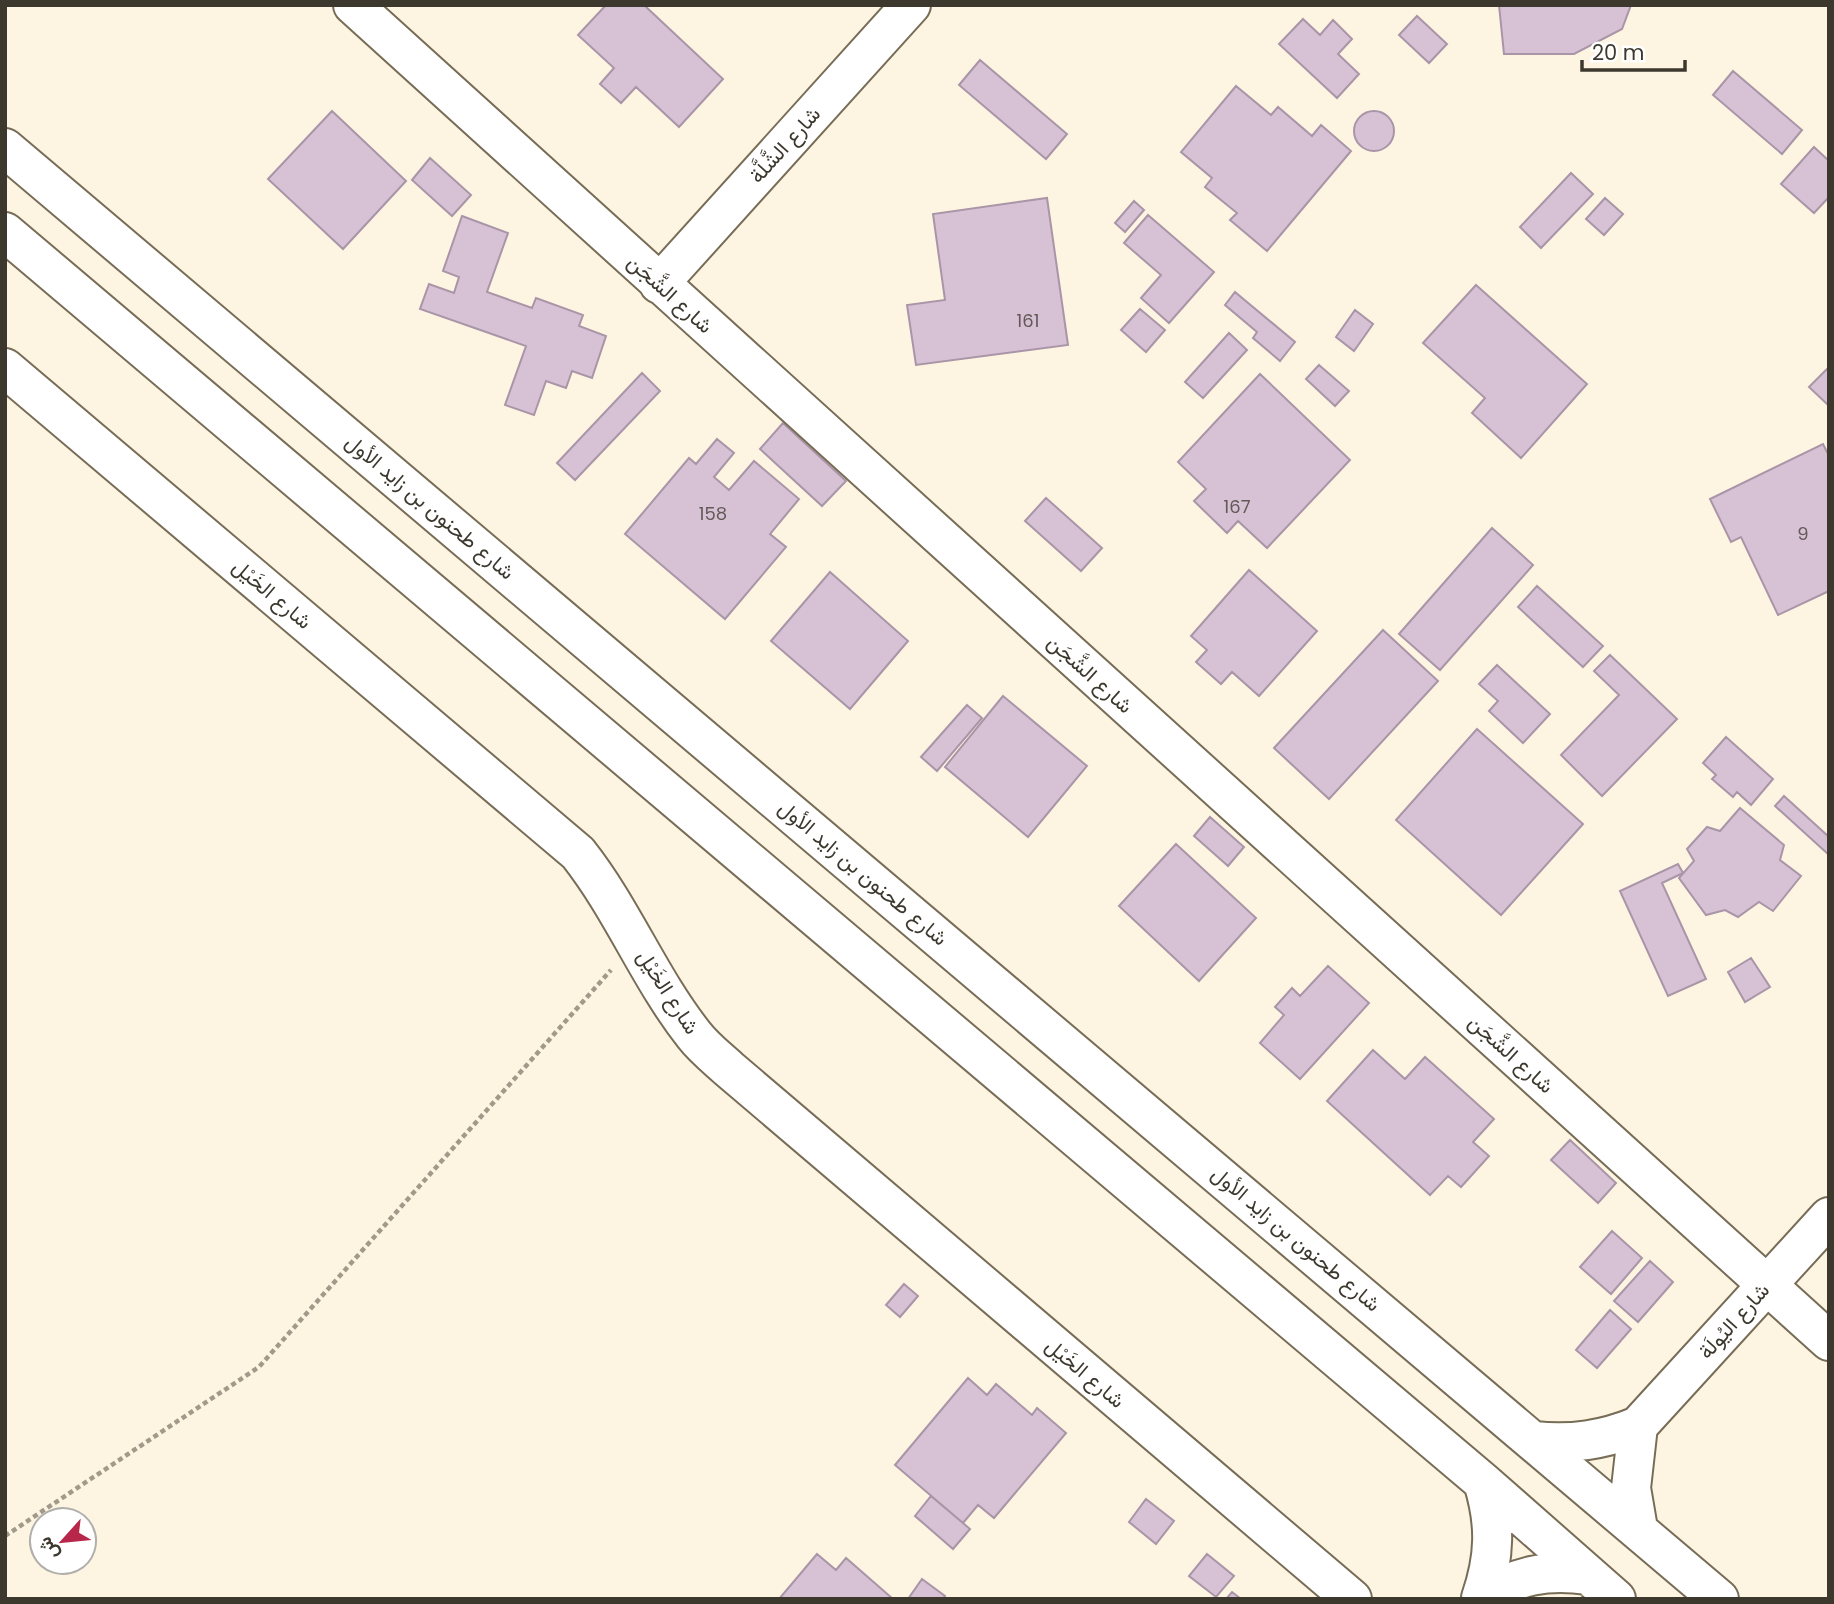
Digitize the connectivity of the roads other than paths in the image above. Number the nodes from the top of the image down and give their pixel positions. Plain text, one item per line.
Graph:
1 (353, 5) edge
2 (911, 5) edge
3 (5, 149) edge
4 (5, 232) edge
5 (659, 284) junction
6 (5, 368) edge
7 (1829, 1217) edge
8 (1766, 1285) junction
9 (1829, 1341) edge
10 (1638, 1426) junction
11 (1534, 1441) junction
12 (1483, 1482) junction
13 (1638, 1530) junction
14 (1602, 1587) edge
15 (1481, 1598) edge
16 (1352, 1599) edge
17 (1719, 1599) edge

1 - 5 street, شارع الشَّجَن
2 - 5 street, شارع الشَّلَّة
3 - 11 street, شارع طحنون بن زايد الأول
4 - 12 street
5 - 8 street, شارع الشَّجَن
6 - 16 street, شارع الخَيْل
7 - 8 street, شارع اليُولَة
8 - 9 street, شارع الشَّجَن
8 - 10 street, شارع اليُولَة
10 - 11 street, شارع اليُولَة
10 - 13 street
11 - 13 street, شارع طحنون بن زايد الأول
12 - 14 street
12 - 15 street
13 - 17 street, شارع طحنون بن زايد الأول
14 - 15 street

